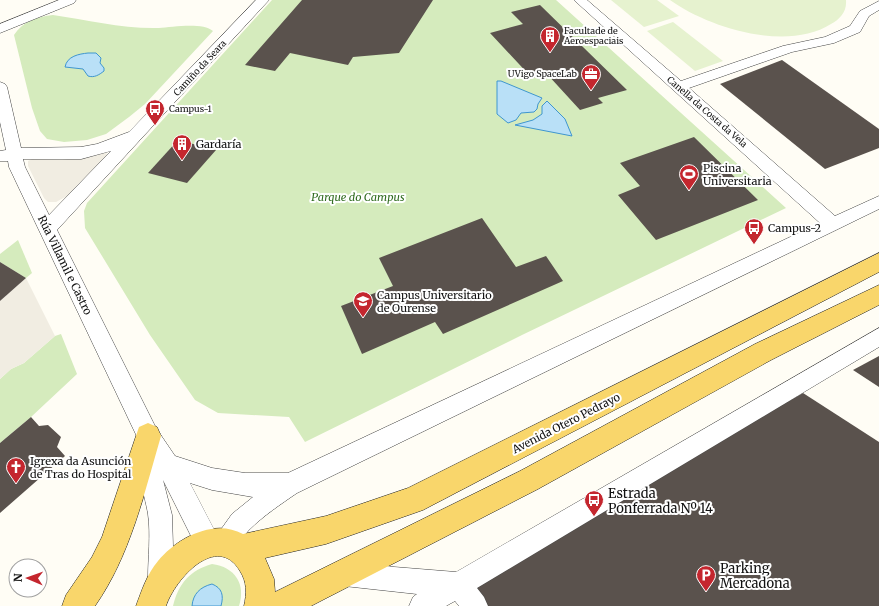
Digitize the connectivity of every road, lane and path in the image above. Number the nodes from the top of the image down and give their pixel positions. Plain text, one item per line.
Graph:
1 (70, 0) edge
2 (263, 0) edge
3 (580, 0) edge
4 (878, 7) edge
5 (0, 29) edge
6 (0, 87) edge
7 (679, 87) junction
8 (136, 135) junction
9 (6, 155) edge
10 (879, 202) edge
11 (833, 224) junction
12 (47, 229) junction
13 (879, 262) edge
14 (879, 294) edge
15 (879, 337) edge
16 (148, 436) junction
17 (168, 465) junction
18 (289, 485) junction
19 (225, 545) junction
20 (344, 573) junction
21 (459, 585) junction
22 (152, 598) edge
23 (78, 606) edge
24 (259, 606) edge
25 (280, 606) edge
26 (422, 606) edge
27 (475, 606) edge

1 - 5 street
2 - 8 street, Camiño da Seara
3 - 7 street, Canella da Costa da Vela
4 - 7 street
6 - 9 street, Rúa Villamil e Castro
7 - 11 street, Canella da Costa da Vela
8 - 9 street, Camiño da Seara
8 - 12 street, Camiño da Seara
9 - 12 street, Rúa Villamil e Castro
10 - 11 street
11 - 18 street
12 - 16 street, Rúa Villamil e Castro
13 - 19 main road, Avenida Otero Pedrayo
14 - 20 main road
15 - 21 street
16 - 17 street
16 - 22 street
16 - 23 main road
17 - 18 street
17 - 19 street
18 - 19 street
19 - 22 main road, Avenida Otero Pedrayo
19 - 24 main road
20 - 21 street
20 - 25 main road
21 - 26 street
21 - 27 street

